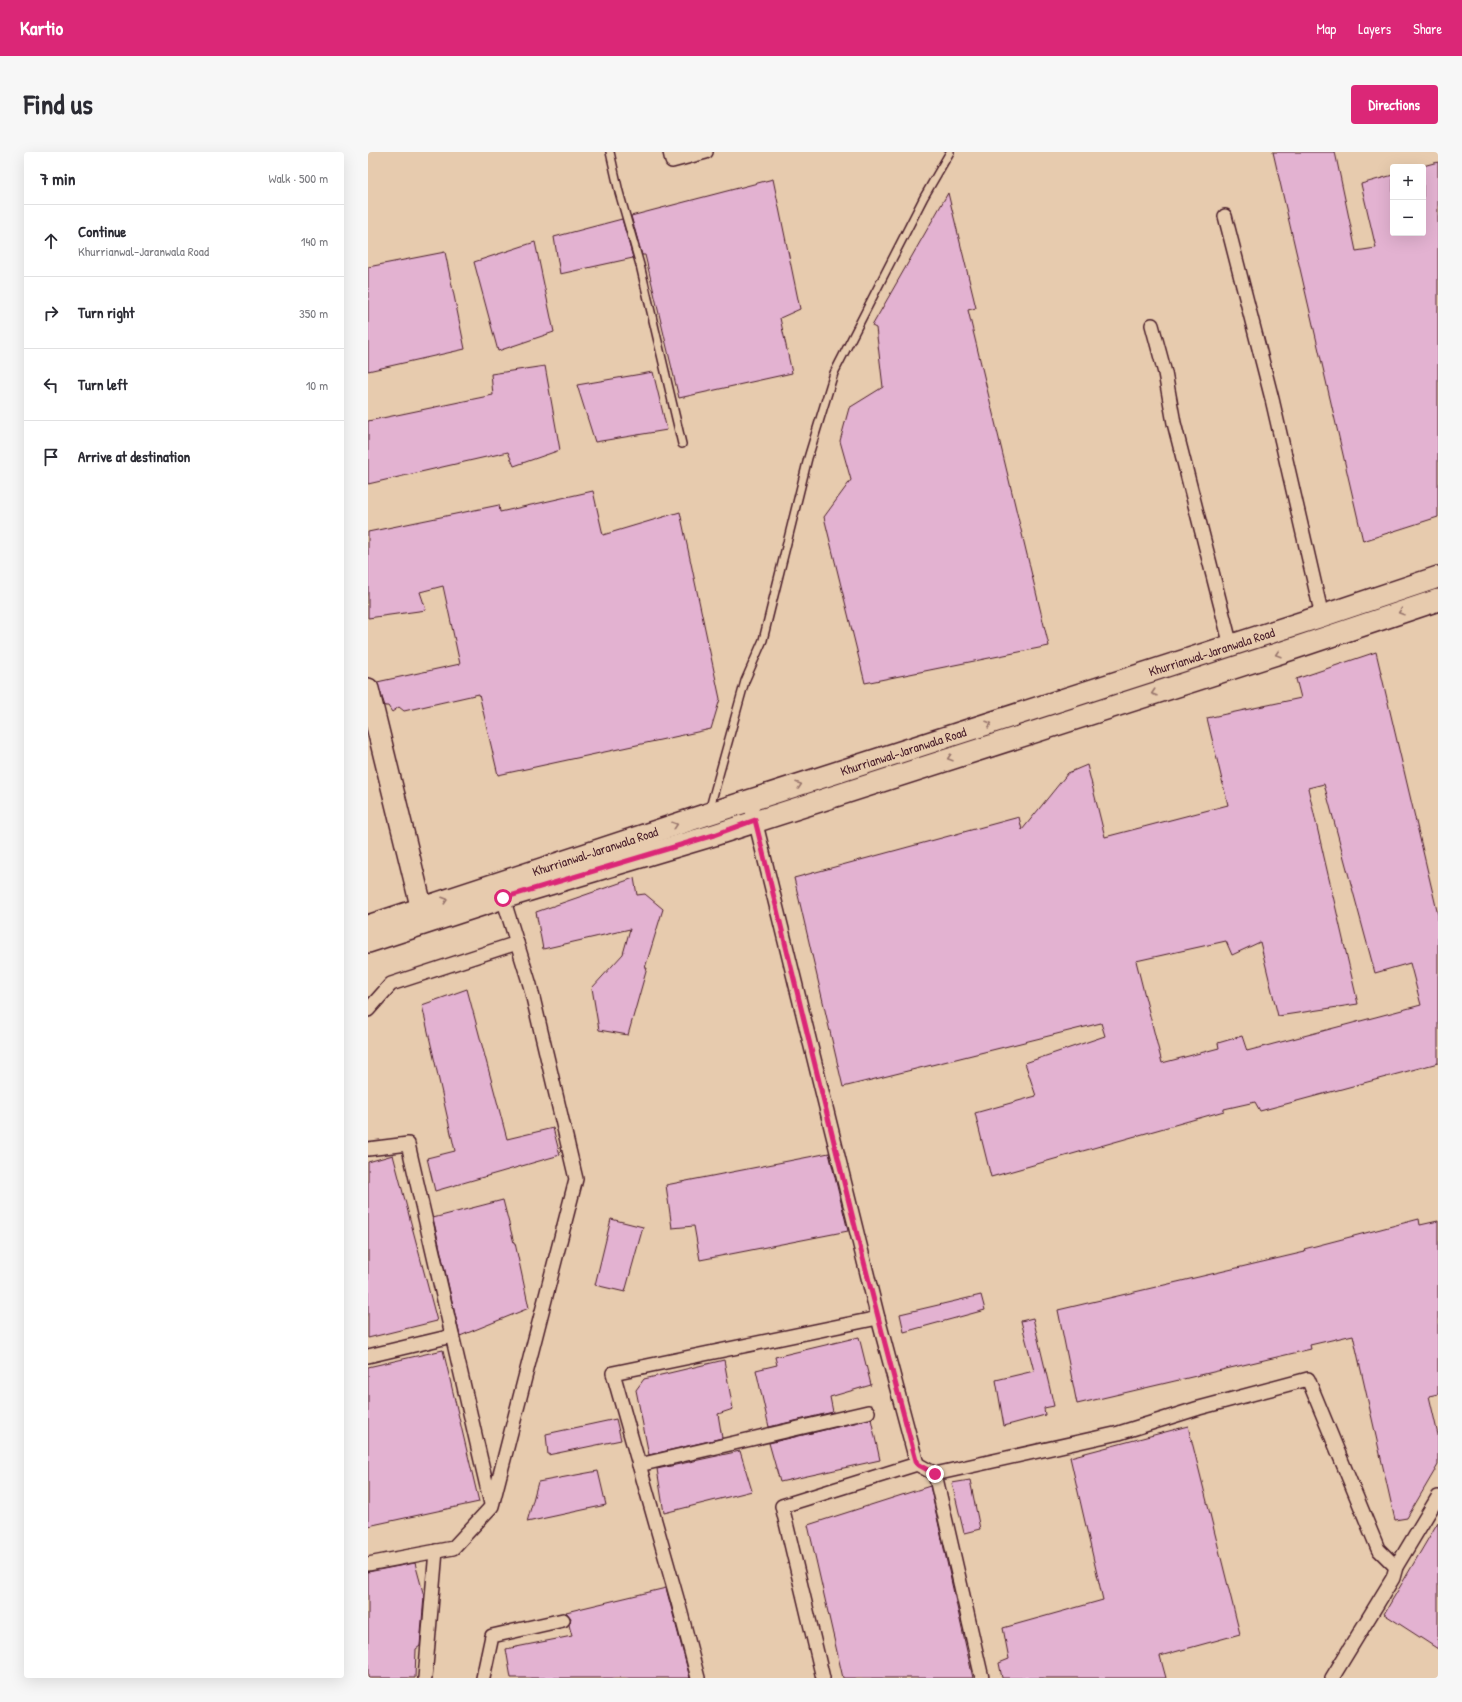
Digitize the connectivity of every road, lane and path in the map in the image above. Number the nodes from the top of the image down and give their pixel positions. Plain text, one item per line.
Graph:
1 (610, 152) edge
2 (670, 152) edge
3 (706, 152) edge
4 (950, 152) edge
5 (1225, 216) dead end
6 (1152, 325) dead end
7 (682, 444) dead end
8 (1438, 577) edge
9 (1438, 600) edge
10 (1322, 616) junction
11 (1231, 646) junction
12 (368, 689) edge
13 (749, 801) junction
14 (708, 814) junction
15 (755, 820) junction
16 (503, 898) junction
17 (424, 916) junction
18 (368, 926) edge
19 (368, 942) edge
20 (517, 943) junction
21 (368, 1010) edge
22 (368, 1150) edge
23 (878, 1318) junction
24 (452, 1336) junction
25 (368, 1356) edge
26 (868, 1412) dead end
27 (917, 1464) junction
28 (639, 1466) junction
29 (935, 1474) junction
30 (1438, 1497) edge
31 (492, 1506) junction
32 (436, 1551) junction
33 (368, 1564) edge
34 (1396, 1567) junction
35 (563, 1620) dead end
36 (425, 1678) edge
37 (483, 1678) edge
38 (698, 1678) edge
39 (823, 1678) edge
40 (982, 1678) edge
41 (1332, 1678) edge

1 - 7 lane
2 - 3 street
4 - 14 lane
5 - 10 street
6 - 11 street
8 - 10 main road, Khurrianwal-Jaranwala Road
9 -> 15 main road, Khurrianwal-Jaranwala Road
10 - 11 main road, Khurrianwal-Jaranwala Road
13 -> 11 main road, Khurrianwal-Jaranwala Road
12 - 17 main road
13 - 14 main road, Khurrianwal-Jaranwala Road
13 - 15 street
17 -> 14 main road, Khurrianwal-Jaranwala Road
15 - 16 main road, Khurrianwal-Jaranwala Road
15 - 23 street
16 - 17 main road, Khurrianwal-Jaranwala Road
16 - 20 street
17 - 18 main road, Khurrianwal-Jaranwala Road
17 - 19 main road, Khurrianwal-Jaranwala Road
20 - 21 street
20 - 31 street
22 - 24 street
23 - 27 street
23 - 28 street
24 - 25 street
24 - 31 street
26 - 28 street
27 - 29 street
27 - 39 street
28 - 38 street
29 - 34 street
29 - 40 street
30 - 34 street
31 - 32 street
32 - 33 street
32 - 36 street
34 - 41 street
35 - 37 street

